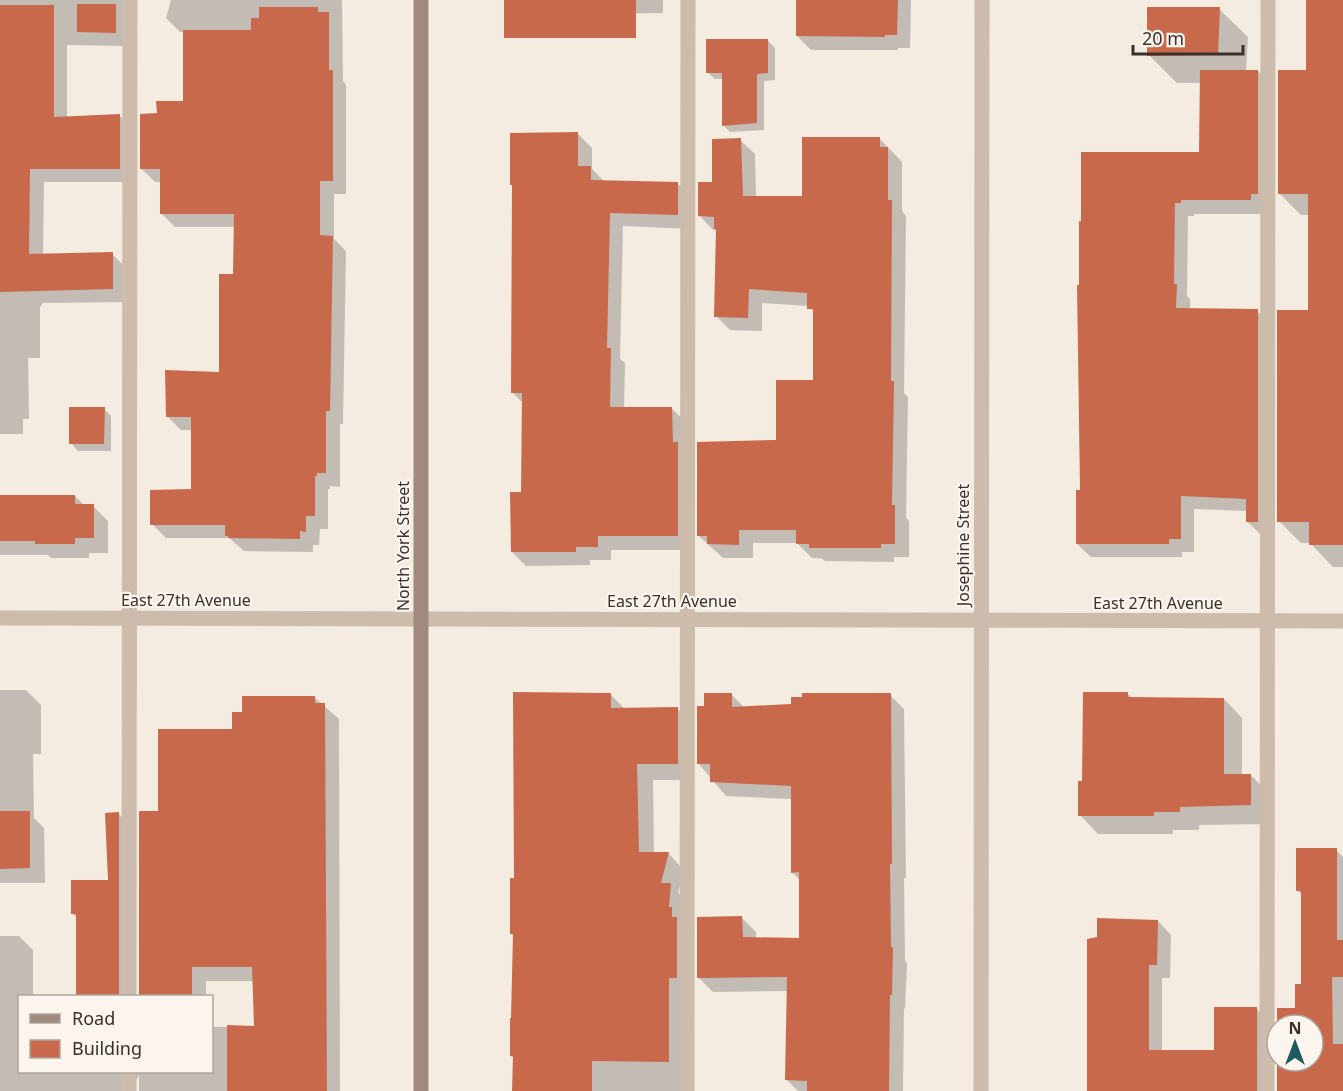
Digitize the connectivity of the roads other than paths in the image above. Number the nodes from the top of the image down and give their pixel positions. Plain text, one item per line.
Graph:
1 (130, 0) edge
2 (421, 0) edge
3 (688, 0) edge
4 (982, 0) edge
5 (1268, 0) edge
6 (0, 618) edge
7 (130, 618) junction
8 (421, 618) junction
9 (688, 619) junction
10 (981, 620) junction
11 (1268, 621) junction
12 (1343, 621) edge
13 (129, 995) edge
14 (129, 1073) edge
15 (129, 1091) edge
16 (421, 1091) edge
17 (687, 1091) edge
18 (981, 1091) edge
19 (1267, 1091) edge

1 - 7 street
2 - 8 main road, North York Street
3 - 9 street
4 - 10 street, Josephine Street
5 - 11 street
6 - 7 street, East 27th Avenue
7 - 8 street, East 27th Avenue
7 - 13 street
8 - 9 street, East 27th Avenue
8 - 16 main road, North York Street
9 - 10 street, East 27th Avenue
9 - 17 street
10 - 11 street, East 27th Avenue
10 - 18 street, Josephine Street
11 - 12 street, East 27th Avenue
11 - 19 street
14 - 15 street

